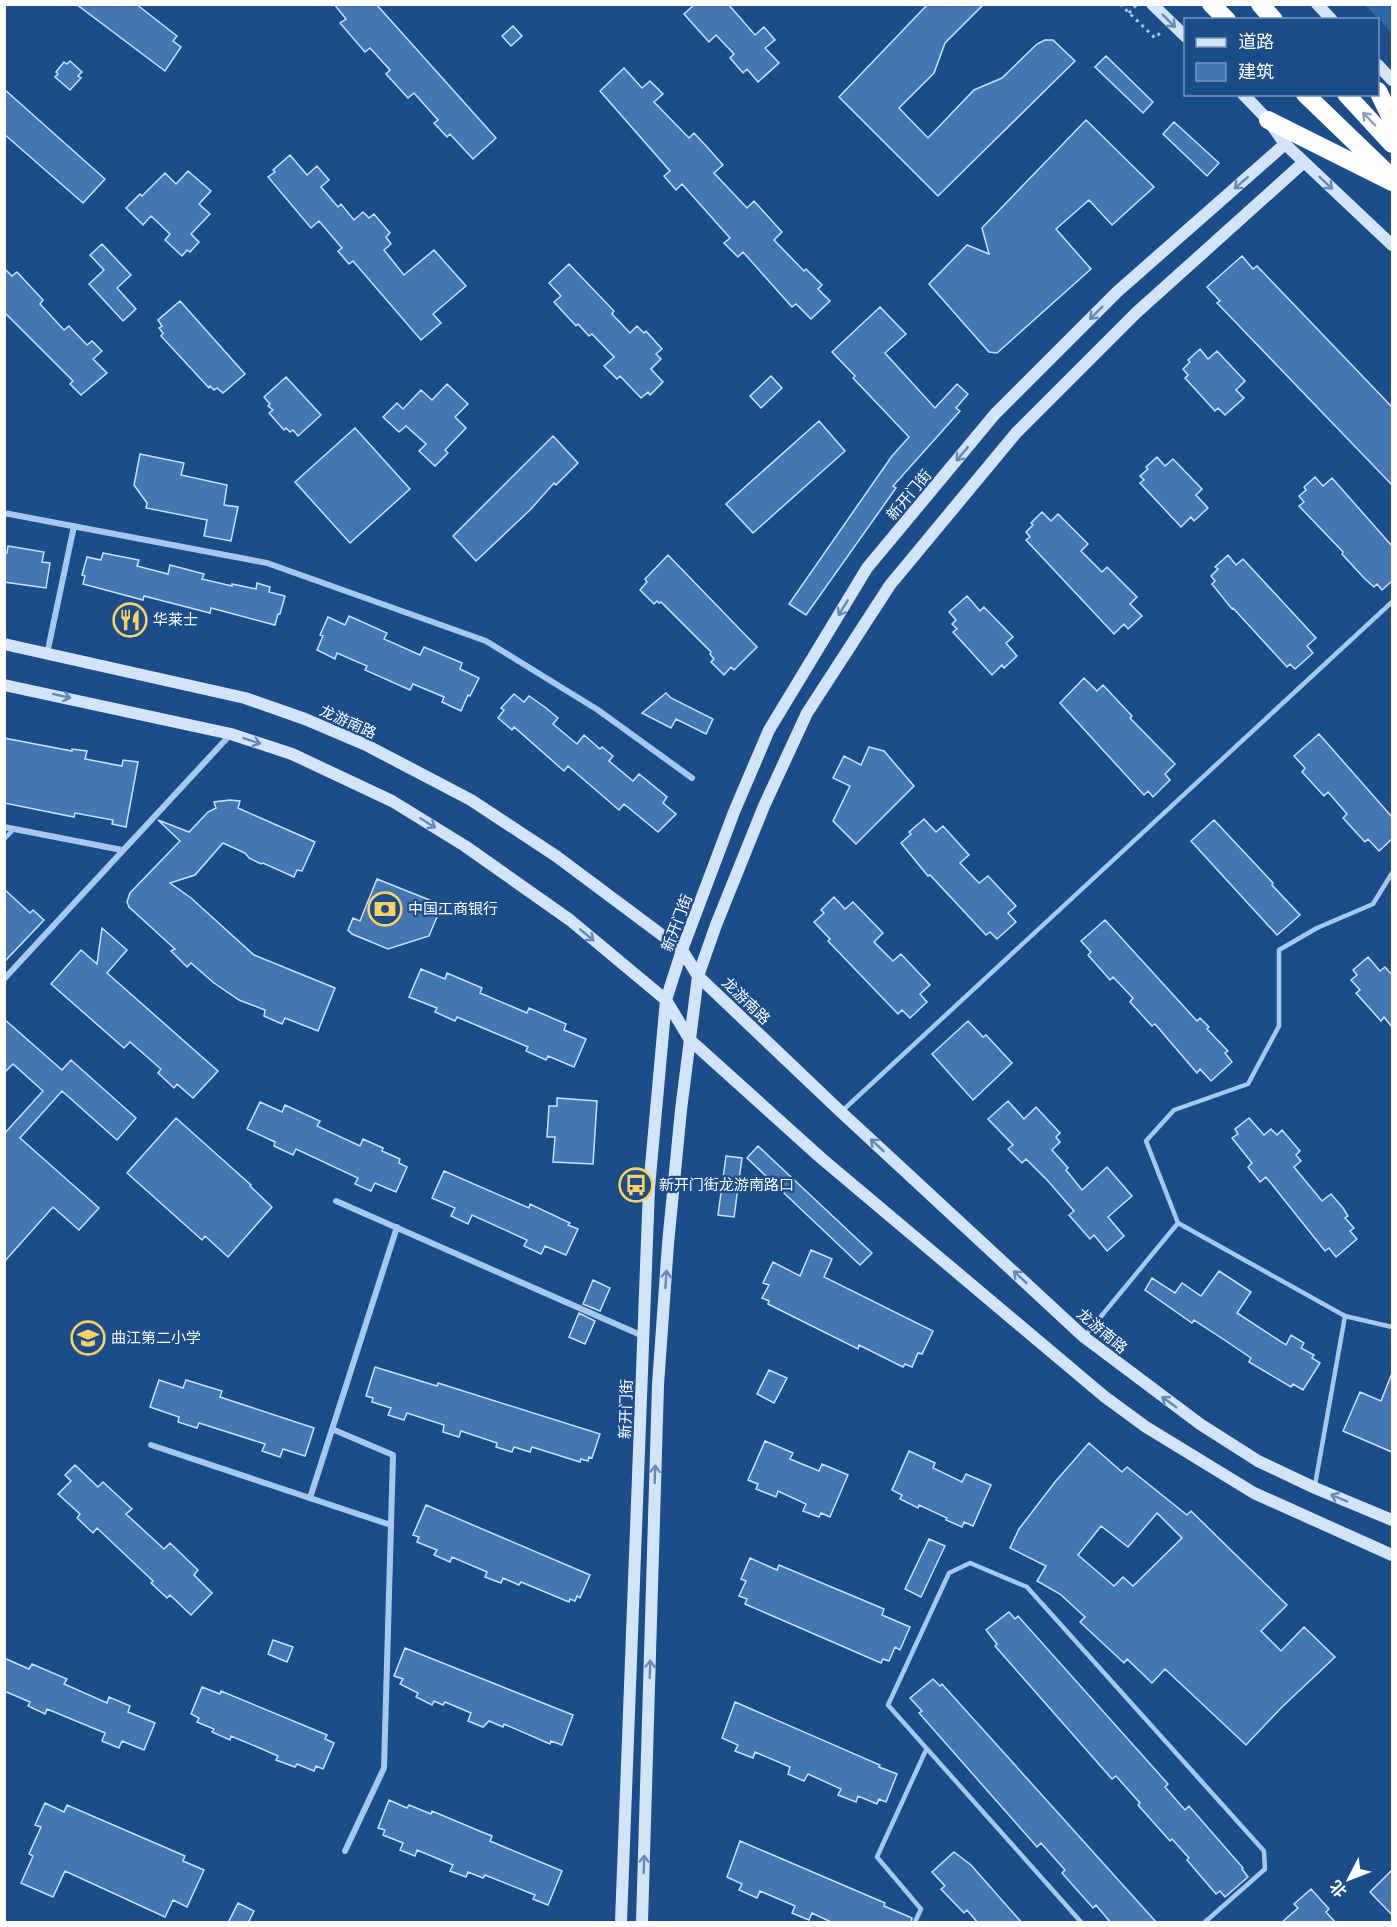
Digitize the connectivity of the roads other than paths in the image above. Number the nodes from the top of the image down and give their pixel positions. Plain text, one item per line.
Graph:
1 (1152, 4) edge
2 (1211, 4) edge
3 (1260, 4) edge
4 (1317, 4) edge
5 (1225, 18) edge
6 (1272, 18) edge
7 (1330, 18) edge
8 (1184, 36) edge
9 (1379, 67) edge
10 (1392, 80) edge
11 (1379, 95) edge
12 (1245, 96) edge
13 (1307, 96) edge
14 (1348, 96) edge
15 (1268, 120) junction
16 (1392, 120) edge
17 (1285, 144) junction
18 (1392, 144) edge
19 (1304, 162) junction
20 (1392, 180) edge
21 (1392, 245) edge
22 (4, 513) edge
23 (74, 526) junction
24 (1392, 602) edge
25 (4, 644) edge
26 (47, 654) junction
27 (4, 685) edge
28 (231, 734) junction
29 (692, 778) dead end
30 (4, 827) edge
31 (14, 829) junction
32 (4, 839) edge
33 (122, 850) junction
34 (1392, 873) edge
35 (682, 950) junction
36 (699, 976) junction
37 (4, 979) edge
38 (666, 1000) junction
39 (690, 1040) junction
40 (841, 1112) junction
41 (336, 1201) dead end
42 (1178, 1223) junction
43 (397, 1227) junction
44 (1345, 1317) junction
45 (1392, 1327) edge
46 (644, 1336) junction
47 (1084, 1337) junction
48 (332, 1429) junction
49 (151, 1445) dead end
50 (1315, 1488) junction
51 (310, 1498) junction
52 (1392, 1520) edge
53 (391, 1525) junction
54 (1392, 1555) edge
55 (926, 1750) junction
56 (345, 1851) dead end
57 (621, 1923) edge
58 (642, 1923) edge
59 (915, 1923) edge
60 (1081, 1923) edge
61 (1205, 1923) edge

1 -> 8 street
2 - 5 highway
3 - 6 highway
4 - 7 street
9 - 10 street
11 - 16 highway
12 - 15 street
13 - 20 highway
18 -> 14 highway
15 - 17 street
15 - 20 highway
17 - 19 street
17 -> 35 street, 新开门街
19 -> 21 street
19 - 36 street, 新开门街
22 - 23 street
23 - 26 street
23 - 29 street
24 - 40 lane
25 - 26 street, 龙游南路
26 - 35 street, 龙游南路
27 -> 28 street
28 - 33 street
28 -> 38 street
30 - 31 street
31 - 32 lane
31 - 33 street
33 - 37 street
34 - 42 lane
35 - 36 street, 龙游南路
35 - 38 street, 新开门街
36 - 39 street, 新开门街
36 - 40 street, 龙游南路
38 - 39 street
38 - 46 street, 新开门街
39 - 54 street
58 -> 39 street, 新开门街
47 -> 40 street, 龙游南路
41 - 43 street
42 - 44 lane
42 - 47 lane
43 - 46 street
43 - 48 street
44 - 45 lane
44 - 50 lane
46 - 57 street, 新开门街
50 -> 47 street, 龙游南路
48 - 51 street
48 - 53 street
49 - 51 street
52 -> 50 street, 龙游南路
51 - 53 street
53 - 56 street
55 - 59 lane
55 - 60 lane
55 - 61 lane

